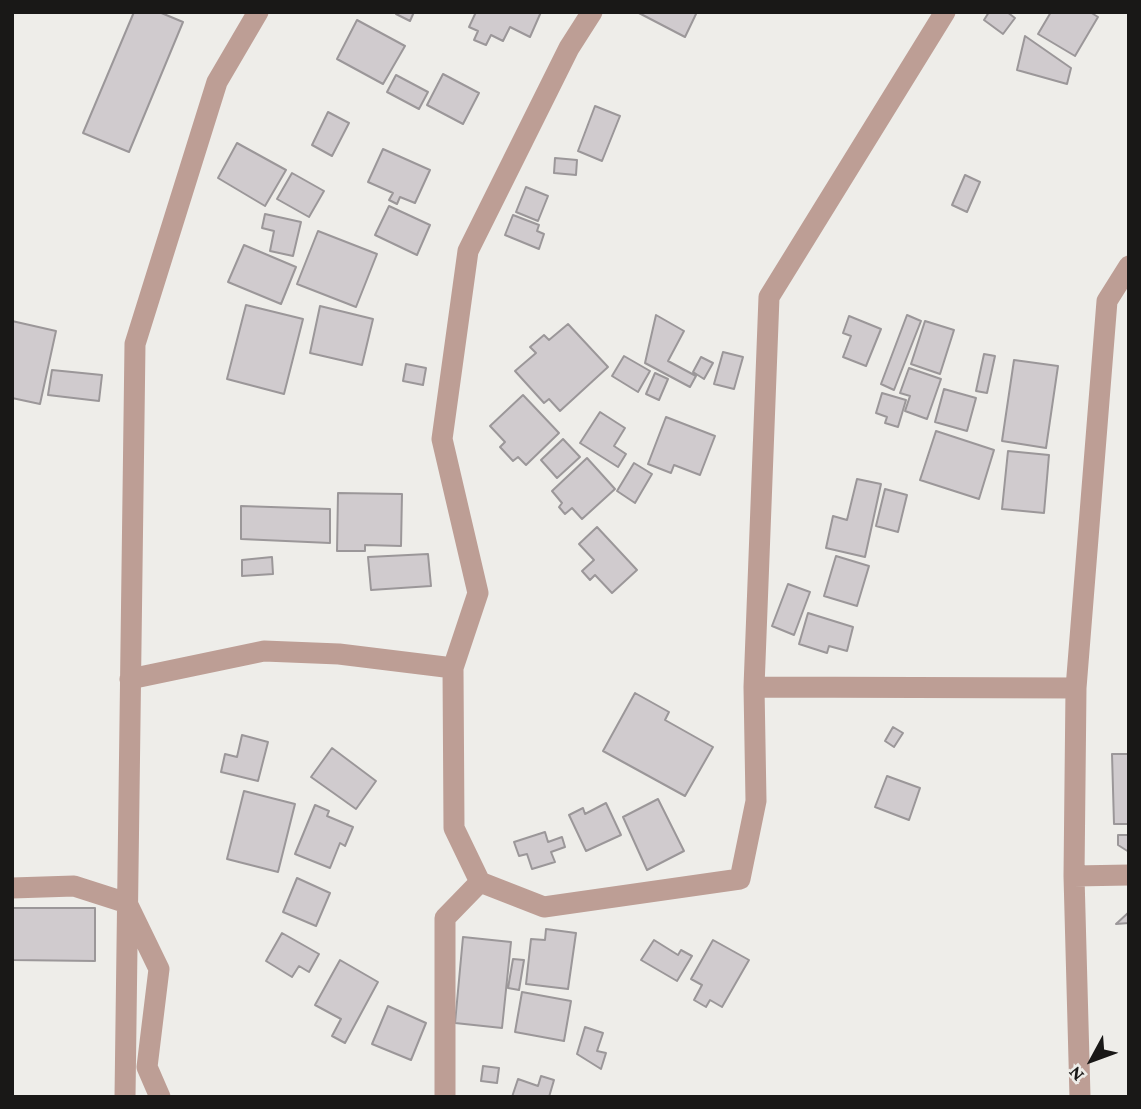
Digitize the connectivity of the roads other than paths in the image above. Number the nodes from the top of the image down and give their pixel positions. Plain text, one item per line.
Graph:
1 (258, 12) edge
2 (592, 12) edge
3 (945, 12) edge
4 (1129, 265) edge
5 (453, 668) junction
6 (130, 679) junction
7 (754, 687) junction
8 (1076, 688) junction
9 (1129, 875) edge
10 (1074, 876) junction
11 (480, 882) junction
12 (12, 888) edge
13 (127, 903) junction
14 (125, 1097) edge
15 (160, 1097) edge
16 (445, 1097) edge
17 (1080, 1097) edge

1 - 6 street
2 - 5 street
3 - 7 street
4 - 8 street
5 - 6 street
5 - 11 street
6 - 13 street
7 - 8 street
7 - 11 street
8 - 10 street
9 - 10 street
10 - 17 street
11 - 16 street
12 - 13 street
13 - 14 street
13 - 15 street

